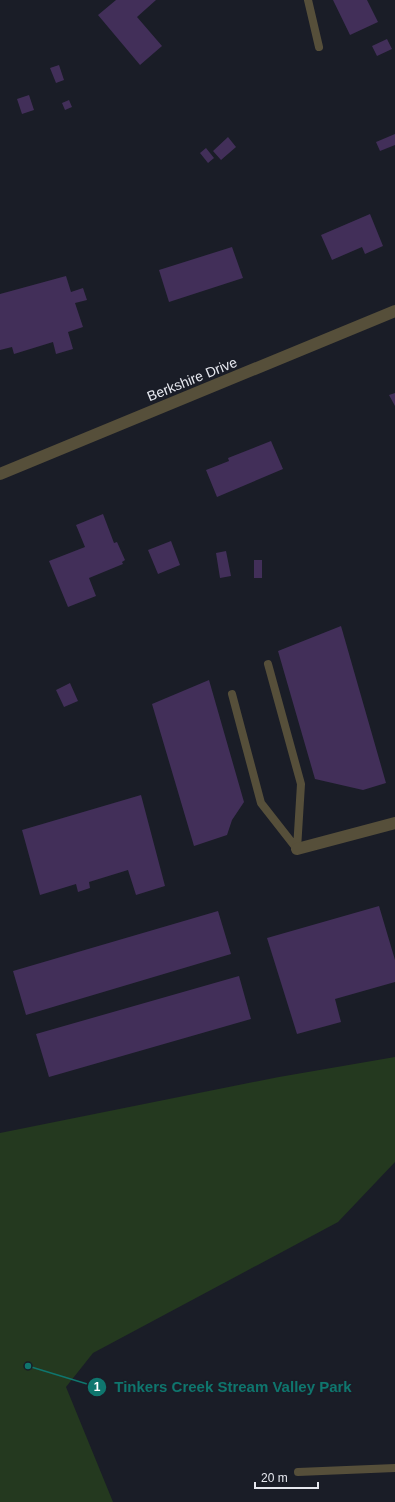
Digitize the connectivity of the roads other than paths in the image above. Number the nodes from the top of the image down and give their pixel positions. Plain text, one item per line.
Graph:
1 (308, 0) edge
2 (319, 47) dead end
3 (395, 311) edge
4 (0, 474) edge
5 (268, 664) dead end
6 (232, 694) dead end
7 (395, 823) edge
8 (297, 849) junction
9 (395, 1468) edge
10 (298, 1472) dead end

1 - 2 lane
3 - 4 street, Berkshire Drive
5 - 8 lane
6 - 8 lane
7 - 8 street
9 - 10 lane

